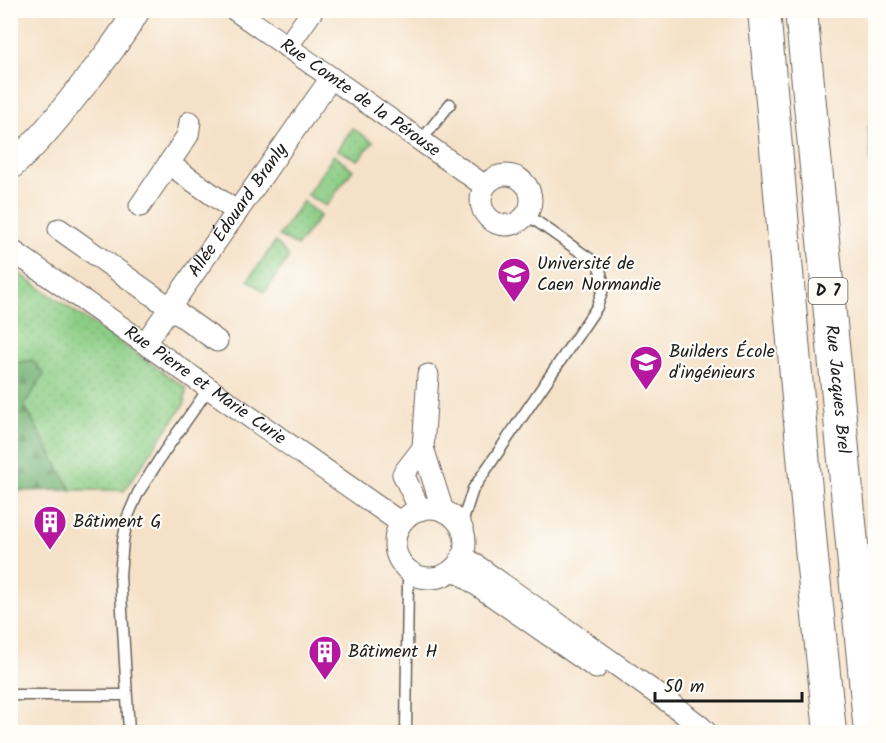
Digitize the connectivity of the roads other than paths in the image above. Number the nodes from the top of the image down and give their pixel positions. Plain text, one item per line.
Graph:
1 (137, 10) edge
2 (235, 10) edge
3 (313, 10) edge
4 (764, 10) edge
5 (801, 10) edge
6 (287, 47) junction
7 (331, 78) junction
8 (450, 104) dead end
9 (190, 122) dead end
10 (421, 141) junction
11 (170, 164) junction
12 (10, 167) edge
13 (485, 186) junction
14 (140, 206) dead end
15 (237, 212) junction
16 (526, 214) junction
17 (59, 229) dead end
18 (10, 249) edge
19 (170, 308) junction
20 (217, 341) dead end
21 (145, 343) junction
22 (428, 375) dead end
23 (209, 388) junction
24 (423, 448) junction
25 (420, 510) junction
26 (443, 511) junction
27 (401, 523) junction
28 (460, 526) junction
29 (458, 562) junction
30 (416, 576) junction
31 (10, 695) edge
32 (126, 695) junction
33 (129, 732) edge
34 (406, 732) edge
35 (687, 732) edge
36 (706, 732) edge
37 (830, 732) edge
38 (870, 732) edge

1 - 12 street
2 - 6 street, Rue Comte de la Pérouse
3 - 6 street
4 - 37 main road, D 7
5 - 38 main road, Rue Jacques Brel / D 7
6 - 7 street, Rue Comte de la Pérouse
7 - 10 street, Rue Comte de la Pérouse
7 - 15 street, Allée Édouard Branly
8 - 10 lane
9 - 11 street
10 - 13 street, Rue Comte de la Pérouse
11 - 14 street
11 - 15 street
13 - 16 street
13 - 16 street
15 - 19 street, Allée Édouard Branly
16 - 28 lane
17 - 19 street
18 - 21 street, Rue Pierre et Marie Curie
19 - 20 street
19 - 21 street, Allée Édouard Branly
21 - 23 street, Rue Pierre et Marie Curie
22 - 24 street
23 - 27 street, Rue Pierre et Marie Curie
23 - 32 lane
24 - 25 street
24 - 26 street
25 - 26 street
25 - 27 street
26 - 28 street
27 - 30 street
28 - 29 street
29 - 30 street
29 - 35 street
29 - 36 street
30 - 34 lane
31 - 32 lane
32 - 33 lane

